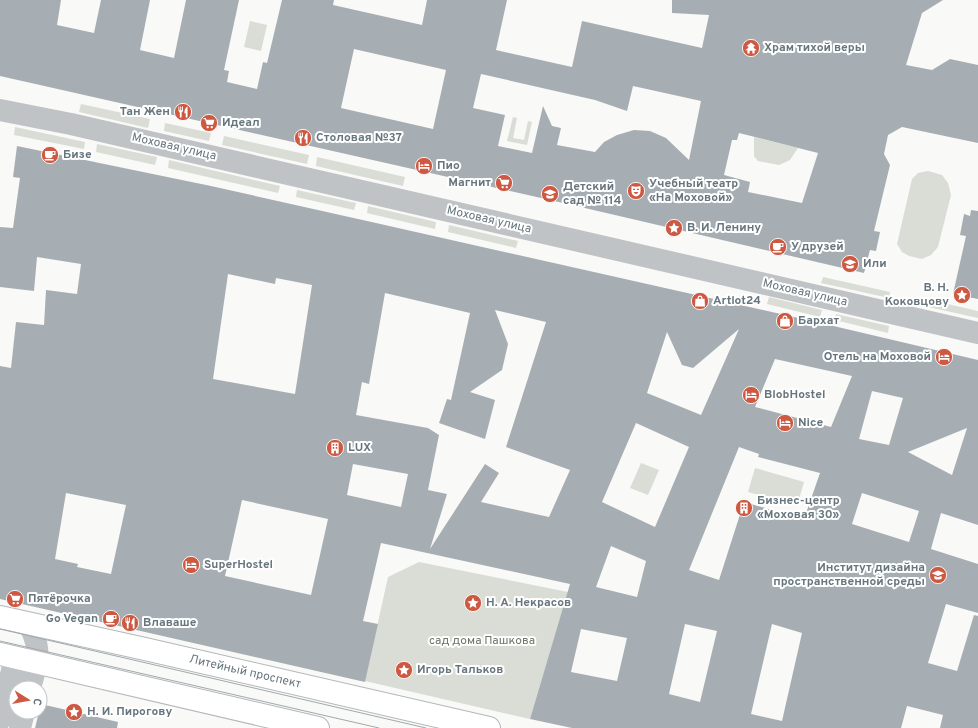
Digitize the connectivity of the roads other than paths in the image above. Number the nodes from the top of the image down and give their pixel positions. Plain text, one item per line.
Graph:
1 (0, 110) edge
2 (978, 332) edge
3 (0, 617) edge
4 (29, 624) junction
5 (7, 656) edge
6 (36, 663) junction
7 (32, 680) edge
8 (0, 720) edge
9 (318, 728) edge
10 (489, 728) edge

1 - 2 street, Моховая улица
3 - 4 main road, Литейный проспект
4 - 6 street
4 - 10 main road, Литейный проспект
5 - 6 main road
5 - 8 street
6 - 7 street
6 - 9 main road

